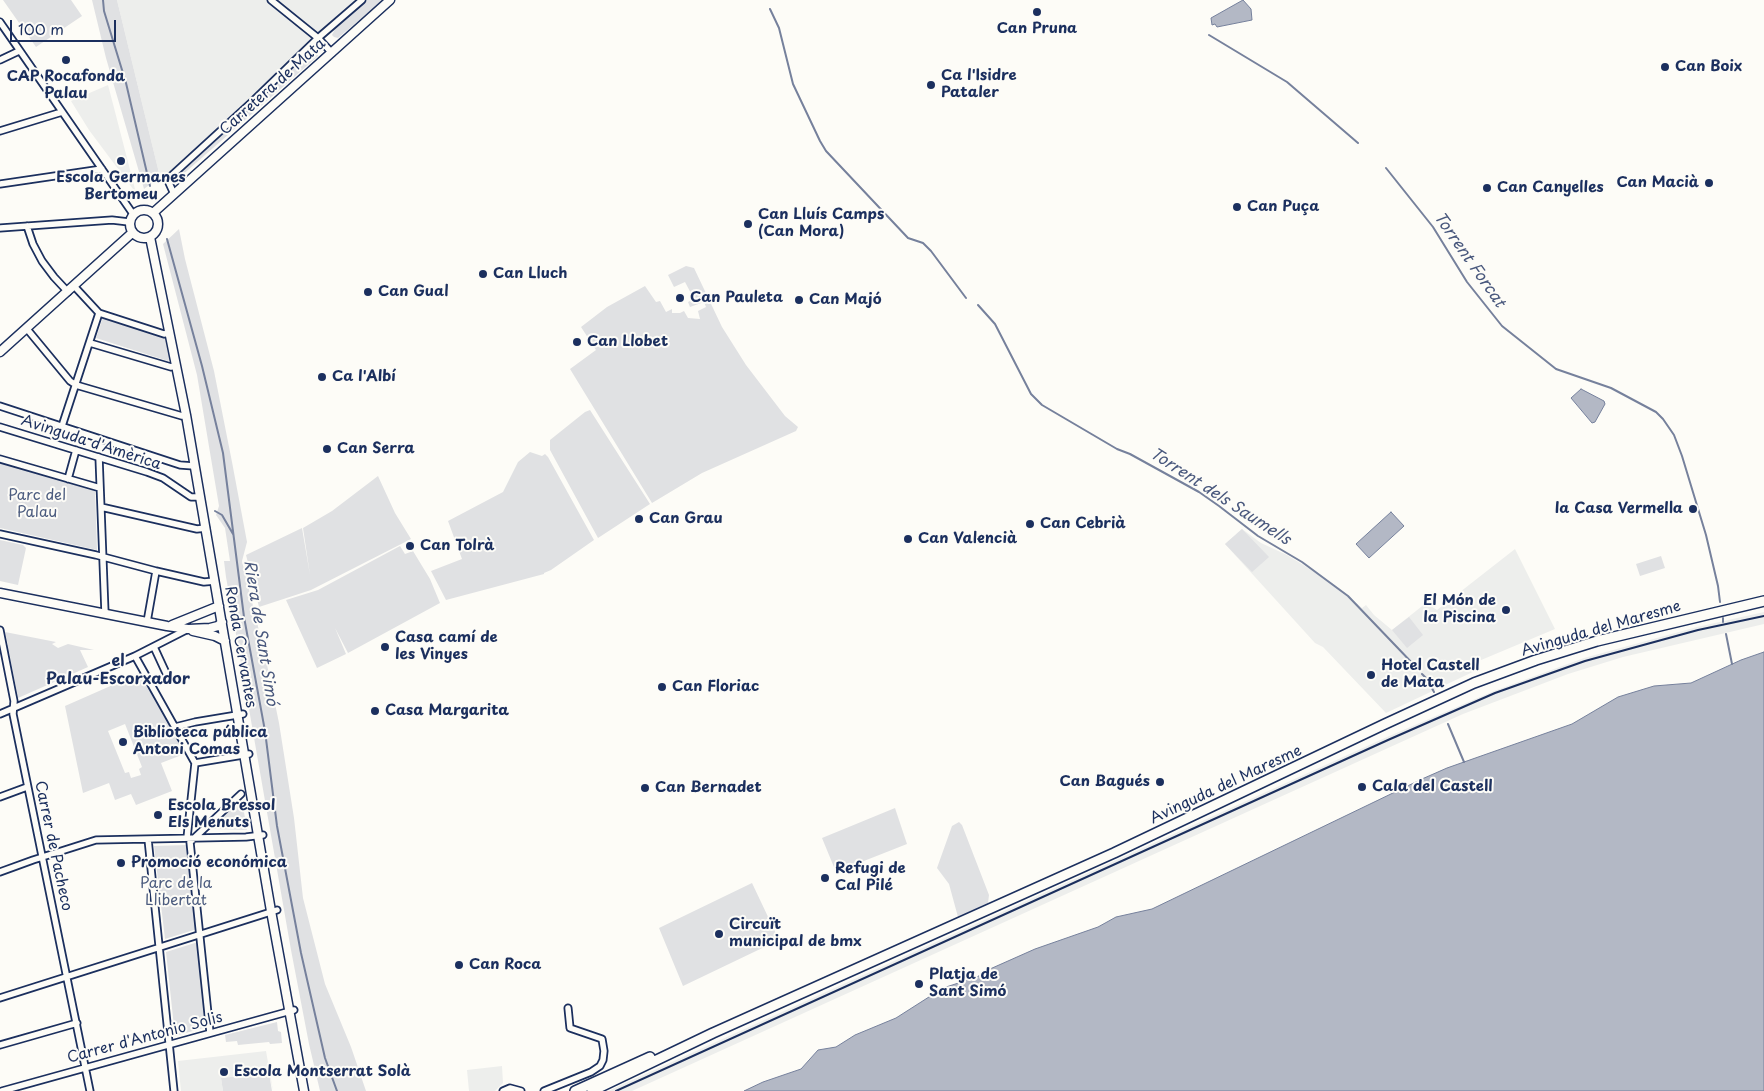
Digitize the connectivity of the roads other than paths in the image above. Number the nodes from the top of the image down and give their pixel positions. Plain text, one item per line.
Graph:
1 (271, 0) edge
2 (362, 0) edge
3 (390, 0) edge
4 (0, 22) edge
5 (318, 38) junction
6 (19, 51) junction
7 (332, 53) junction
8 (0, 60) edge
9 (62, 112) junction
10 (0, 131) edge
11 (102, 169) junction
12 (0, 184) edge
13 (174, 194) junction
14 (133, 214) junction
15 (153, 214) junction
16 (129, 222) junction
17 (27, 226) junction
18 (0, 228) edge
19 (132, 233) junction
20 (150, 237) junction
21 (71, 289) junction
22 (99, 313) junction
23 (27, 329) junction
24 (169, 333) junction
25 (90, 343) junction
26 (0, 352) edge
27 (175, 366) junction
28 (76, 385) junction
29 (0, 406) edge
30 (186, 415) junction
31 (62, 426) junction
32 (0, 427) edge
33 (76, 450) junction
34 (99, 457) junction
35 (0, 459) edge
36 (194, 466) junction
37 (68, 479) junction
38 (100, 488) junction
39 (200, 498) junction
40 (101, 506) junction
41 (206, 528) junction
42 (0, 534) edge
43 (102, 558) junction
44 (156, 571) junction
45 (215, 581) junction
46 (0, 593) edge
47 (1764, 601) edge
48 (219, 606) junction
49 (104, 613) junction
50 (147, 622) junction
51 (222, 622) junction
52 (167, 626) junction
53 (188, 629) junction
54 (0, 630) edge
55 (225, 640) junction
56 (154, 647) junction
57 (135, 656) junction
58 (166, 672) dead end
59 (13, 708) junction
60 (0, 714) edge
61 (240, 714) junction
62 (175, 728) junction
63 (247, 754) junction
64 (195, 763) junction
65 (27, 786) junction
66 (241, 794) dead end
67 (0, 797) edge
68 (261, 835) junction
69 (191, 838) junction
70 (148, 839) junction
71 (42, 858) junction
72 (0, 872) edge
73 (274, 910) junction
74 (199, 934) junction
75 (160, 947) junction
76 (67, 976) junction
77 (0, 998) edge
78 (568, 1008) dead end
79 (292, 1011) junction
80 (77, 1023) junction
81 (210, 1033) junction
82 (714, 1033) junction
83 (169, 1044) junction
84 (0, 1045) edge
85 (85, 1068) junction
86 (2, 1091) edge
87 (90, 1091) edge
88 (174, 1091) edge
89 (304, 1091) edge
90 (503, 1091) edge
91 (521, 1091) edge
92 (544, 1091) edge
93 (575, 1091) edge
94 (592, 1091) edge

1 - 5 street
2 - 5 street, Carretera de Mata
3 - 7 street, Carretera de Mata
4 - 6 street
5 - 7 street
5 - 13 street, Carretera de Mata
6 - 8 street
6 - 9 street
7 - 13 street, Carretera de Mata
9 - 10 street
9 - 11 street
11 - 12 street
11 - 14 street
13 - 15 street, Carretera de Mata
14 - 15 street
14 - 16 street
15 - 20 street
16 - 17 street
16 - 19 street
17 - 18 street
17 - 21 street
19 - 20 street
19 - 21 street
20 - 24 street, Ronda Cervantes
21 - 22 street
21 - 23 street
22 - 24 street
22 - 25 street
23 - 26 street
23 - 28 street
24 - 27 street, Ronda Cervantes
25 - 27 street
25 - 28 street
27 - 30 street, Ronda Cervantes
28 - 30 street
28 - 31 street
29 - 31 street, Avinguda d'Amèrica
30 - 36 street, Ronda Cervantes
31 - 36 street, Avinguda d'Amèrica
32 - 33 street, Avinguda d'Amèrica
33 - 34 street, Avinguda d'Amèrica
33 - 37 street
34 - 38 street
34 - 39 street, Avinguda d'Amèrica
35 - 37 street
36 - 39 street, Ronda Cervantes
37 - 38 street
38 - 40 street
39 - 41 street, Ronda Cervantes
40 - 41 street
40 - 43 street
41 - 45 street, Ronda Cervantes
42 - 43 street
43 - 44 street
43 - 49 street
44 - 45 street
44 - 50 street
45 - 48 street, Ronda Cervantes
46 - 49 street
47 - 82 main road, Avinguda del Maresme
48 - 51 street, Ronda Cervantes
48 - 52 street
49 - 50 street
50 - 52 street
51 - 53 street
51 - 55 street, Ronda Cervantes
52 - 53 street
53 - 55 street
53 - 56 street
54 - 59 street, Carrer de Pacheco
55 - 61 street, Ronda Cervantes
56 - 57 street
56 - 58 street
57 - 59 street
57 - 62 street
59 - 60 street
59 - 65 street, Carrer de Pacheco
61 - 62 street
61 - 63 street, Ronda Cervantes
62 - 64 street
63 - 64 street
63 - 68 street, Ronda Cervantes
64 - 69 street
65 - 67 street
65 - 71 street, Carrer de Pacheco
66 - 69 street
68 - 69 street
68 - 73 street, Ronda Cervantes
69 - 70 street
69 - 74 street
70 - 71 street
70 - 75 street
71 - 72 street
71 - 76 street, Carrer de Pacheco
73 - 74 street
73 - 79 street, Ronda Cervantes
74 - 75 street
74 - 81 street
75 - 76 street
75 - 83 street
76 - 77 street
76 - 80 street, Carrer de Pacheco
78 - 92 street
79 - 81 street, Carrer d'Antonio Solis
79 - 89 street, Ronda Cervantes
80 - 84 street
80 - 85 street, Carrer de Pacheco
81 - 83 street, Carrer d'Antonio Solis
82 - 93 main road, Avinguda del Maresme
82 - 94 main road, Avinguda del Maresme
83 - 85 street, Carrer d'Antonio Solis
83 - 88 street
85 - 86 street, Carrer d'Antonio Solis
85 - 87 street, Carrer de Pacheco
90 - 91 street

